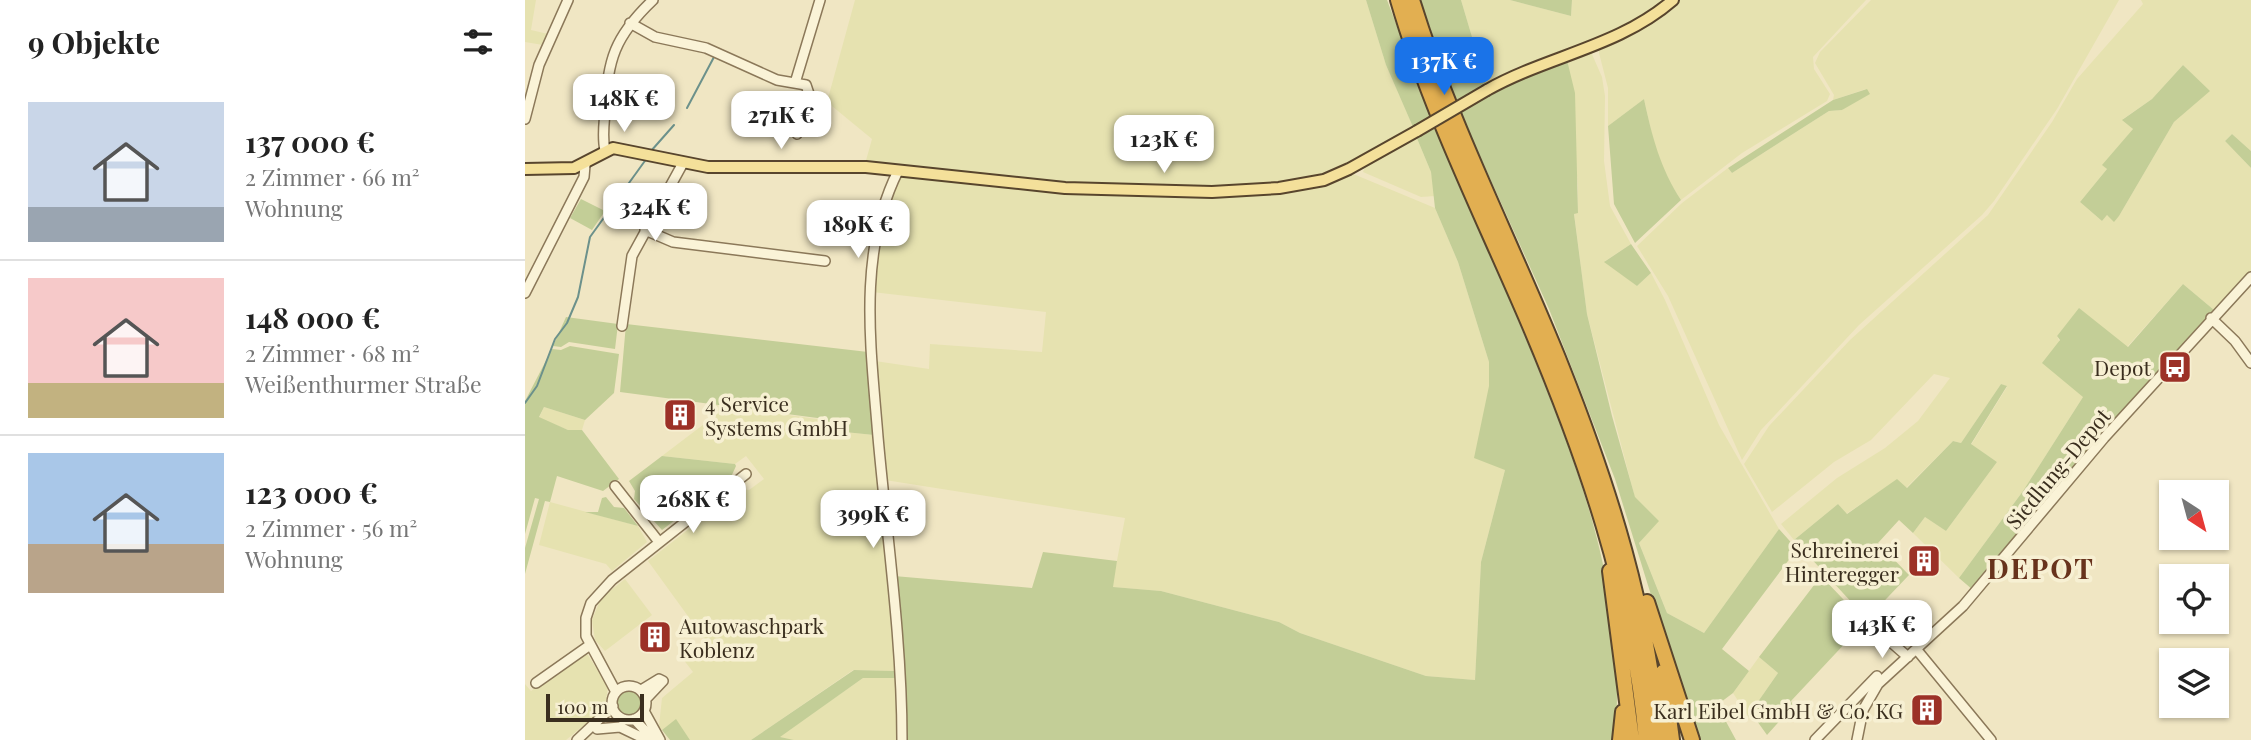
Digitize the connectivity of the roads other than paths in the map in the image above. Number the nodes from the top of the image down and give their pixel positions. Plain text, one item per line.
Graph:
1 (568, 0) edge
2 (653, 0) edge
3 (820, 0) edge
4 (1398, 0) edge
5 (1412, 0) edge
6 (1673, 0) edge
7 (630, 23) junction
8 (795, 83) junction
9 (525, 119) edge
10 (797, 134) dead end
11 (605, 150) junction
12 (683, 163) junction
13 (585, 164) junction
14 (525, 169) edge
15 (902, 171) junction
16 (646, 230) junction
17 (825, 261) dead end
18 (2251, 277) edge
19 (525, 293) edge
20 (2211, 318) junction
21 (622, 326) dead end
22 (2251, 363) edge
23 (746, 474) dead end
24 (615, 486) dead end
25 (1616, 538) junction
26 (659, 542) junction
27 (1868, 622) dead end
28 (590, 645) junction
29 (1660, 645) junction
30 (1622, 648) junction
31 (1912, 653) junction
32 (603, 666) junction
33 (1877, 676) dead end
34 (536, 683) dead end
35 (627, 686) junction
36 (616, 692) junction
37 (613, 706) junction
38 (644, 712) junction
39 (619, 716) junction
40 (634, 719) junction
41 (597, 729) junction
42 (579, 738) edge
43 (647, 740) edge
44 (654, 740) edge
45 (660, 740) edge
46 (902, 740) edge
47 (1620, 740) edge
48 (1632, 740) edge
49 (1646, 740) edge
50 (1659, 740) edge
51 (1672, 740) edge
52 (1692, 740) edge
53 (1815, 740) edge
54 (1857, 740) edge
55 (1991, 740) edge

1 - 9 street
2 - 7 street
3 - 8 street
4 - 25 highway
5 - 25 highway
6 - 15 main road, bridge
7 - 8 street
7 - 11 street
8 - 10 street
11 - 12 main road
11 - 13 main road
12 - 15 main road
12 - 16 street
13 - 14 main road
13 - 19 street
15 - 46 street
16 - 17 street
16 - 21 street
18 - 20 street, Siedlung-Depot
20 - 22 street
20 - 31 street, Siedlung-Depot
23 - 26 street
24 - 26 street
25 - 29 highway
25 - 30 highway
25 - 49 highway
25 - 50 highway
26 - 28 street
27 - 31 street
28 - 32 street
28 - 34 street
29 - 51 highway
29 - 52 highway
30 - 47 highway
30 - 48 highway
31 - 54 street, Siedlung-Depot
31 - 55 street
32 - 35 street
32 - 36 street
33 - 53 street
35 - 36 street
35 - 38 street
36 - 37 street
37 - 39 street
37 - 42 street
38 - 40 street
38 - 45 street
39 - 40 street
39 - 41 street
40 - 44 street
41 - 42 street
41 - 43 street

